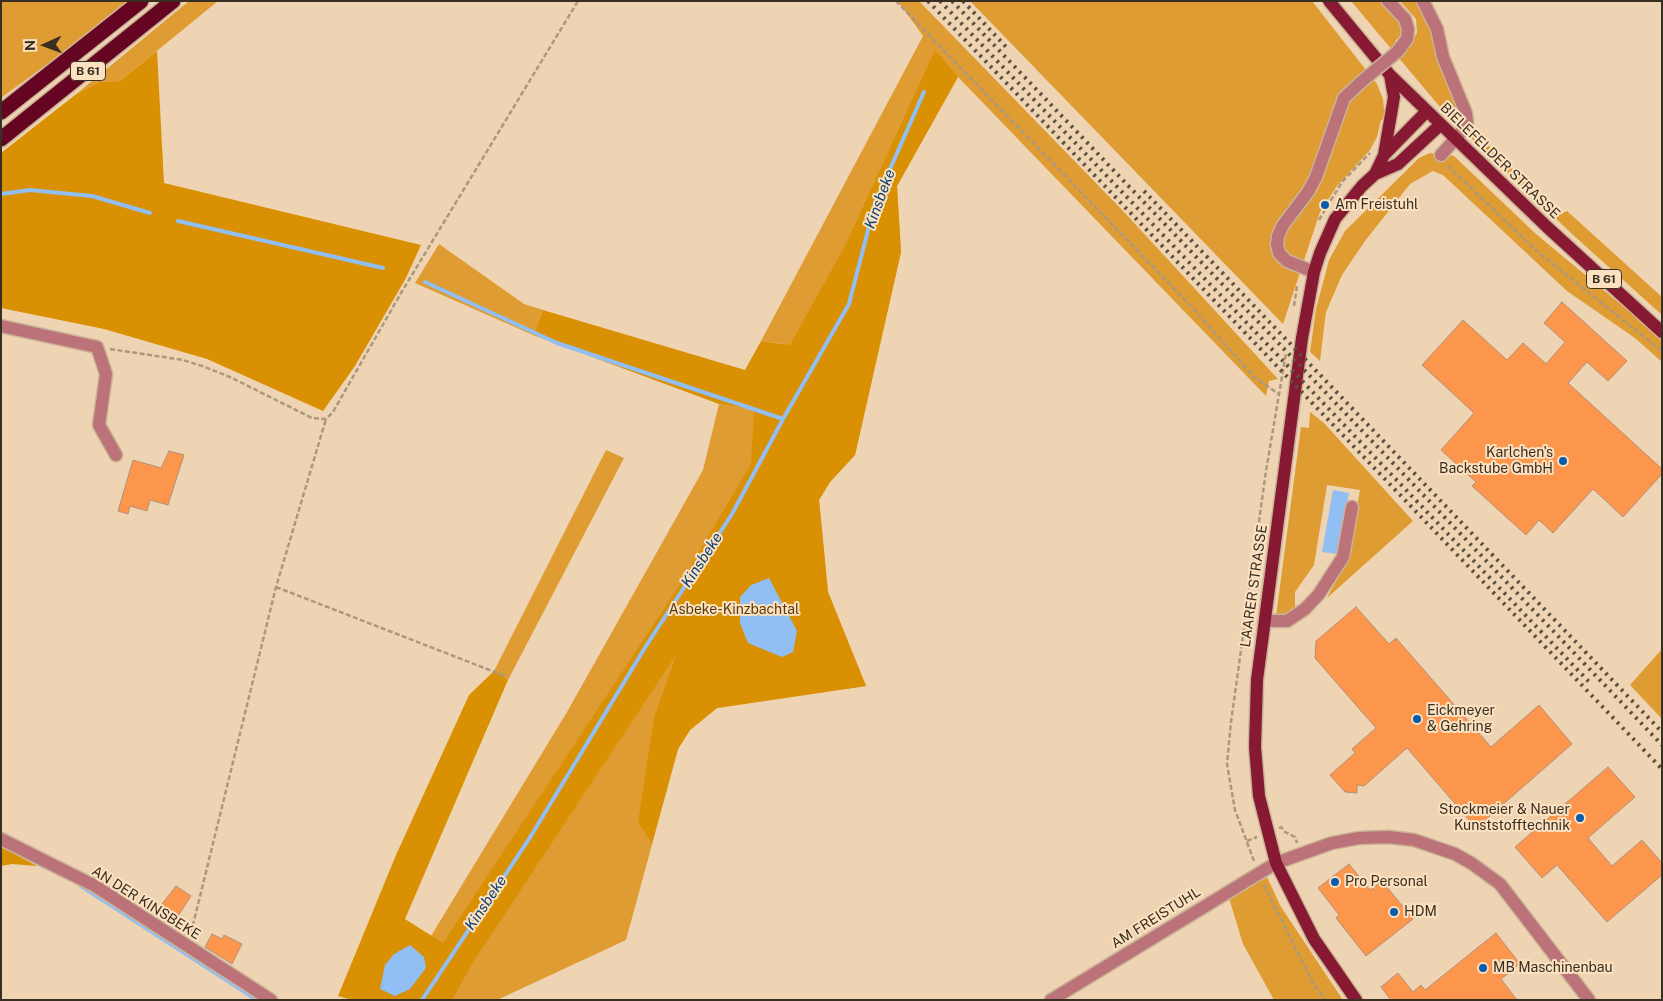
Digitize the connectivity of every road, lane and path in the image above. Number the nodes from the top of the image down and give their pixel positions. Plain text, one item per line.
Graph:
1 (141, 1) edge
2 (173, 1) edge
3 (578, 1) edge
4 (896, 1) edge
5 (1329, 1) edge
6 (1388, 1) edge
7 (1423, 1) edge
8 (1390, 75) junction
9 (1427, 111) junction
10 (1, 112) edge
11 (1440, 124) junction
12 (1, 139) edge
13 (1455, 139) junction
14 (1441, 154) joint
15 (1384, 155) junction
16 (1375, 174) junction
17 (1314, 272) junction
18 (1, 326) edge
19 (1662, 332) edge
20 (1287, 346) dead end
21 (97, 347) junction
22 (1662, 351) edge
23 (1279, 395) junction
24 (1294, 404) junction
25 (326, 419) junction
26 (116, 455) dead end
27 (1352, 507) dead end
28 (276, 587) junction
29 (1265, 621) junction
30 (505, 676) dead end
31 (1, 839) edge
32 (1276, 862) junction
33 (1258, 872) junction
34 (188, 946) junction
35 (270, 1000) edge
36 (1051, 1000) edge
37 (1325, 1000) edge
38 (1356, 1000) edge
39 (1589, 1000) edge

1 - 10 highway, B 61
2 - 12 highway, B 61
3 - 25 path
4 - 23 path
5 - 8 main road, BIELEFELDER STRASSE / B 61
6 - 17 street, bridge
7 - 13 street
8 - 9 main road, BIELEFELDER STRASSE / B 61
8 - 15 main road
9 - 11 main road, BIELEFELDER STRASSE / B 61
9 - 15 main road, LAARER STRASSE
11 - 13 main road, BIELEFELDER STRASSE / B 61
11 - 16 main road, LAARER STRASSE
13 - 14 street
13 - 19 main road, BIELEFELDER STRASSE / B 61
14 - 22 path
15 - 16 main road, LAARER STRASSE
16 - 17 main road, LAARER STRASSE
17 - 24 main road, LAARER STRASSE
18 - 21 street
20 - 23 path
21 - 25 path
21 - 26 street
23 - 24 path
24 - 29 main road, LAARER STRASSE
25 - 28 path
27 - 29 street
28 - 30 path
28 - 34 path
29 - 32 main road, LAARER STRASSE
31 - 34 street, AN DER KINSBEKE
32 - 33 street, AM FREISTUHL
32 - 38 main road, LAARER STRASSE
32 - 39 street, AM FREISTUHL
33 - 36 street, AM FREISTUHL
33 - 37 path
34 - 35 street, AN DER KINSBEKE

